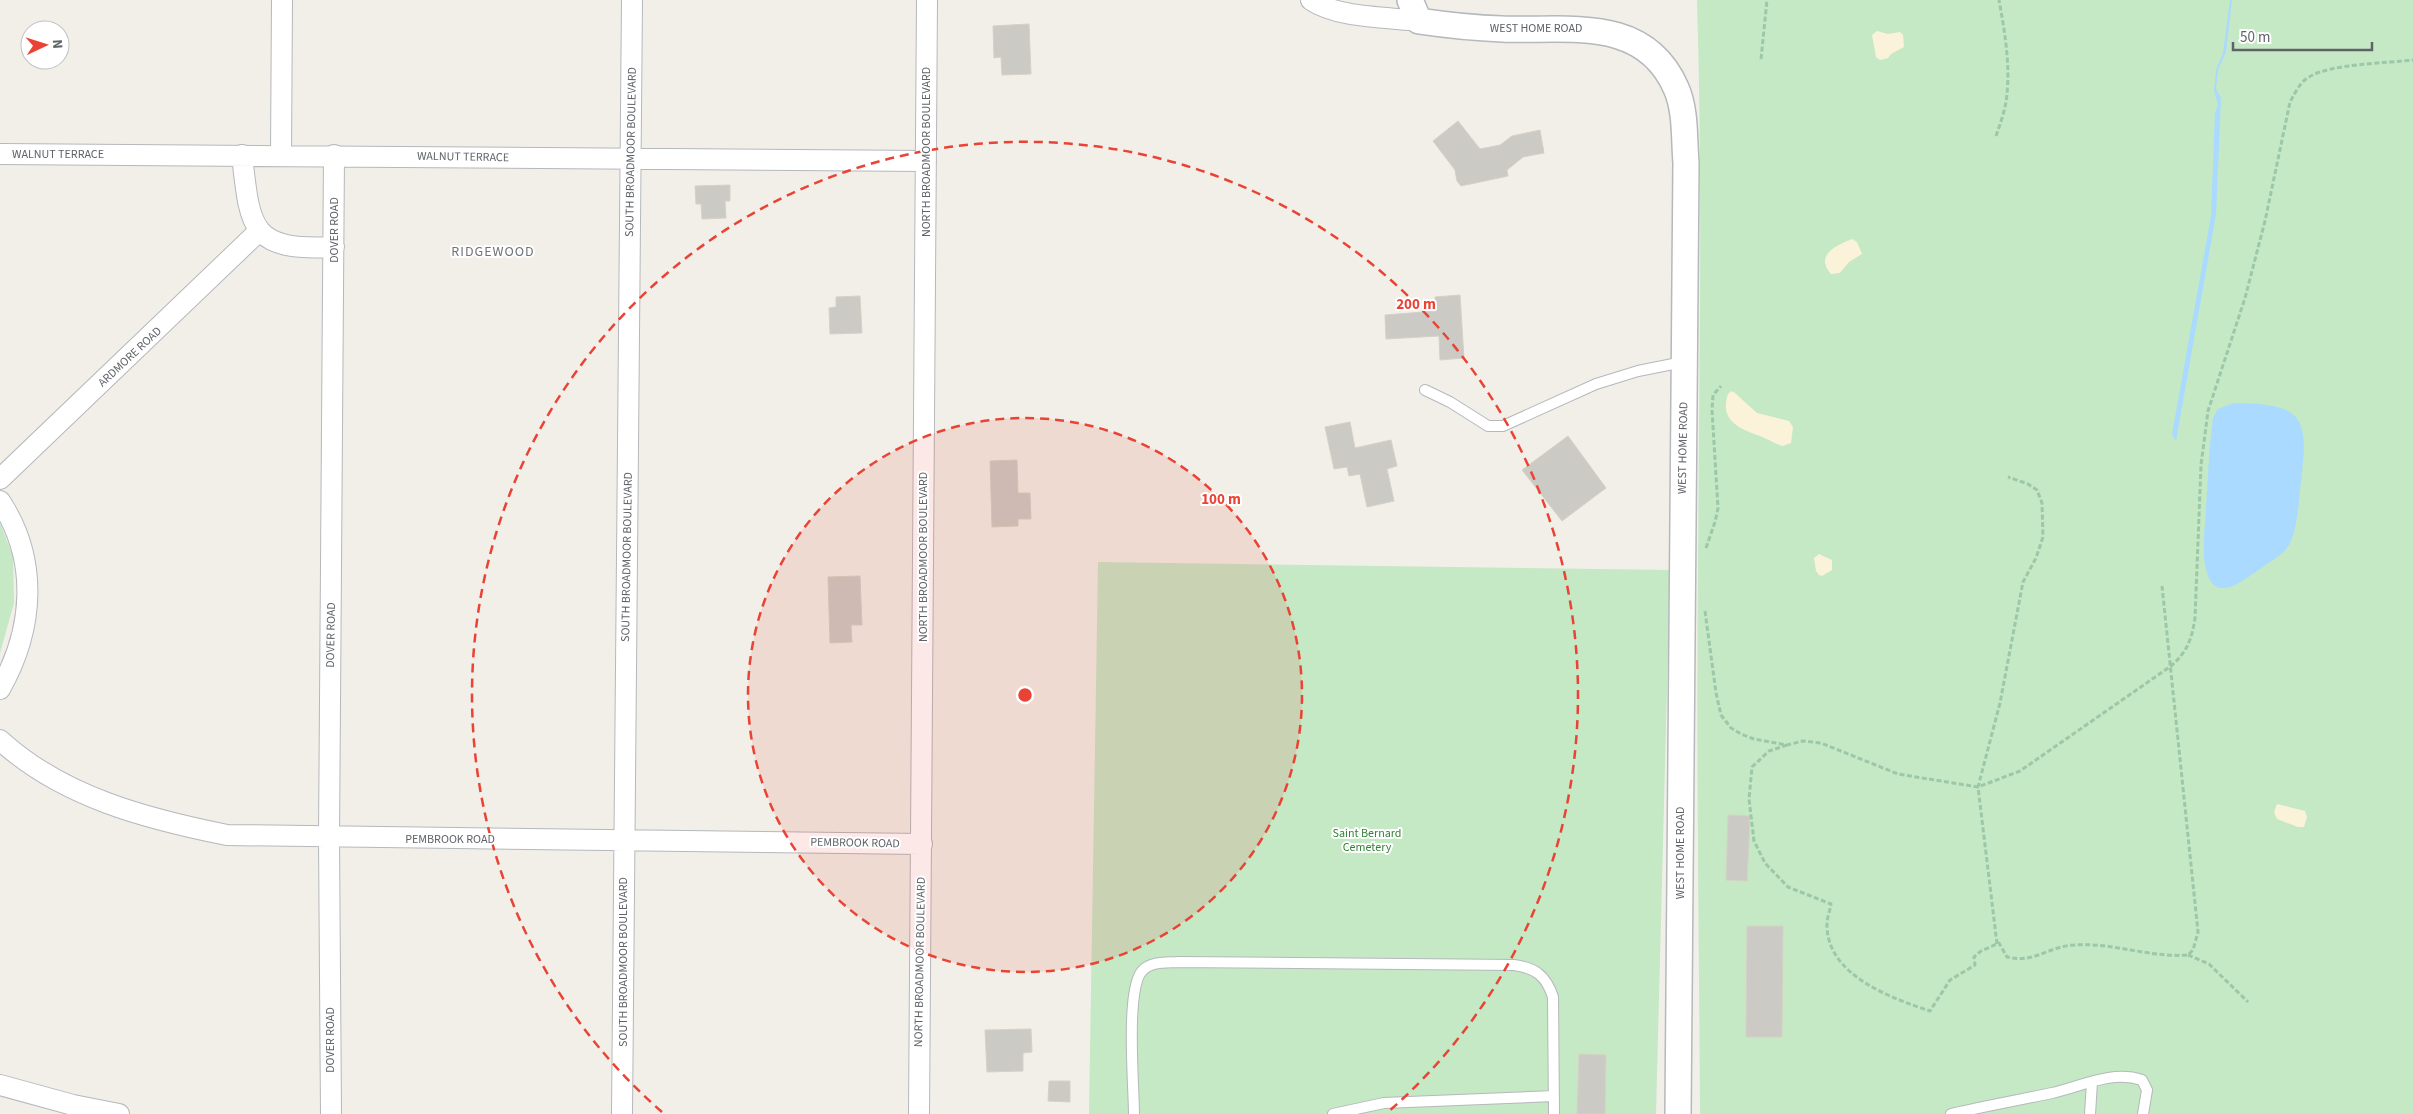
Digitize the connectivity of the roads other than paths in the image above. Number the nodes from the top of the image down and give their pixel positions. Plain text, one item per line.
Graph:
1 (282, 0) edge
2 (632, 0) edge
3 (927, 0) edge
4 (1311, 0) edge
5 (1414, 10) edge
6 (0, 154) edge
7 (242, 155) junction
8 (281, 155) junction
9 (334, 155) junction
10 (630, 159) junction
11 (926, 161) junction
12 (258, 232) junction
13 (334, 247) junction
14 (1684, 362) junction
15 (1425, 390) dead end
16 (0, 479) edge
17 (0, 501) edge
18 (0, 689) edge
19 (0, 740) edge
20 (329, 838) junction
21 (624, 840) junction
22 (922, 844) junction
23 (2092, 1082) junction
24 (0, 1085) edge
25 (1554, 1096) junction
26 (1974, 1112) edge
27 (119, 1114) edge
28 (331, 1114) edge
29 (622, 1114) edge
30 (919, 1114) edge
31 (1134, 1114) edge
32 (1333, 1114) edge
33 (1554, 1114) edge
34 (1678, 1114) edge
35 (1951, 1114) edge
36 (2090, 1114) edge
37 (2143, 1114) edge

1 - 8 street
2 - 10 street, SOUTH BROADMOOR BOULEVARD
3 - 11 street, NORTH BROADMOOR BOULEVARD
4 - 5 street
5 - 14 street, WEST HOME ROAD
6 - 7 street, WALNUT TERRACE
7 - 8 street, WALNUT TERRACE
7 - 12 street
8 - 9 street, WALNUT TERRACE
9 - 10 street, WALNUT TERRACE
9 - 13 street, DOVER ROAD
10 - 11 street, WALNUT TERRACE
10 - 21 street, SOUTH BROADMOOR BOULEVARD
11 - 22 street, NORTH BROADMOOR BOULEVARD
12 - 13 street
12 - 16 street, ARDMORE ROAD
13 - 20 street, DOVER ROAD
14 - 15 lane
14 - 34 street, WEST HOME ROAD
17 - 18 street
19 - 20 street, PEMBROOK ROAD
20 - 21 street, PEMBROOK ROAD
20 - 28 street, DOVER ROAD
21 - 22 street, PEMBROOK ROAD
21 - 29 street, SOUTH BROADMOOR BOULEVARD
22 - 30 street, NORTH BROADMOOR BOULEVARD
23 - 26 lane
23 - 36 lane
23 - 37 lane
24 - 27 street
25 - 31 lane
25 - 32 lane
25 - 33 lane
26 - 35 lane

